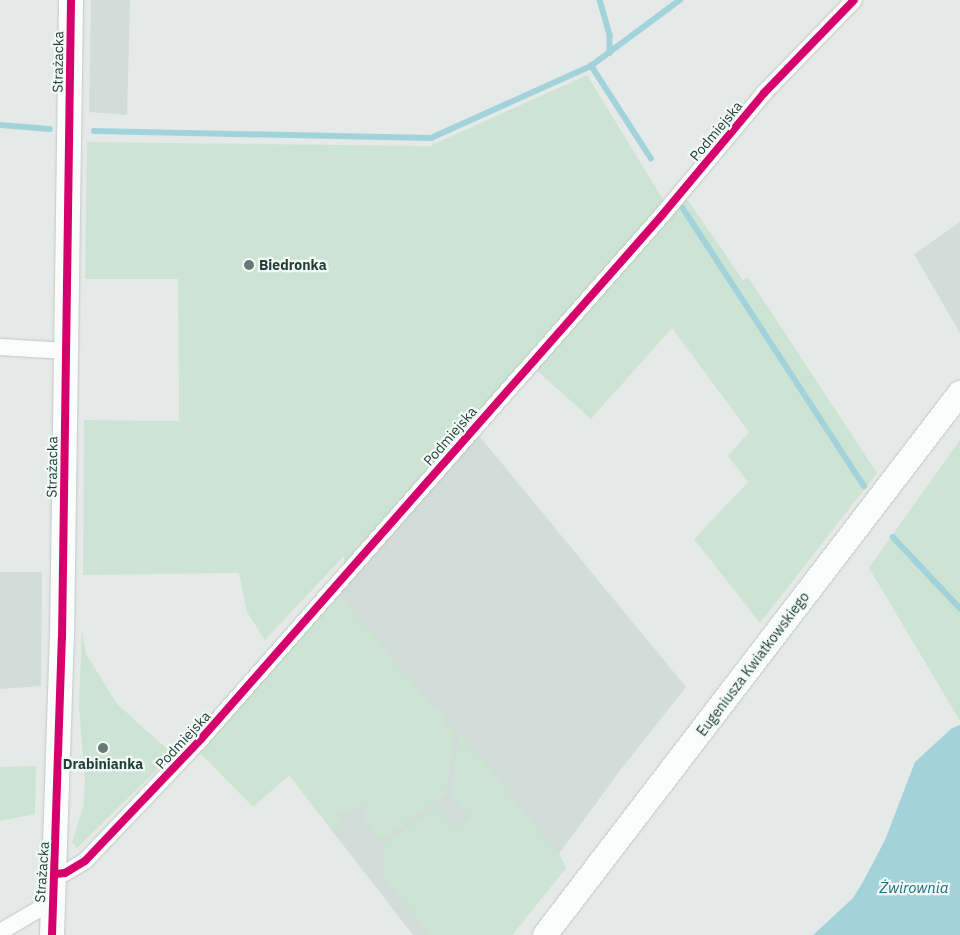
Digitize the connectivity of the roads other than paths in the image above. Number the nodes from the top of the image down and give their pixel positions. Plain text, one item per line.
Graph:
1 (71, 0) edge
2 (854, 0) edge
3 (0, 347) edge
4 (66, 351) junction
5 (960, 393) edge
6 (55, 874) junction
7 (53, 901) junction
8 (0, 932) edge
9 (52, 935) edge
10 (545, 935) edge

1 - 4 street, Strażacka
2 - 6 street, Podmiejska
3 - 4 street
4 - 6 street, Strażacka
5 - 10 street, Eugeniusza Kwiatkowskiego
6 - 7 street, Strażacka
7 - 8 street
7 - 9 street, Strażacka

